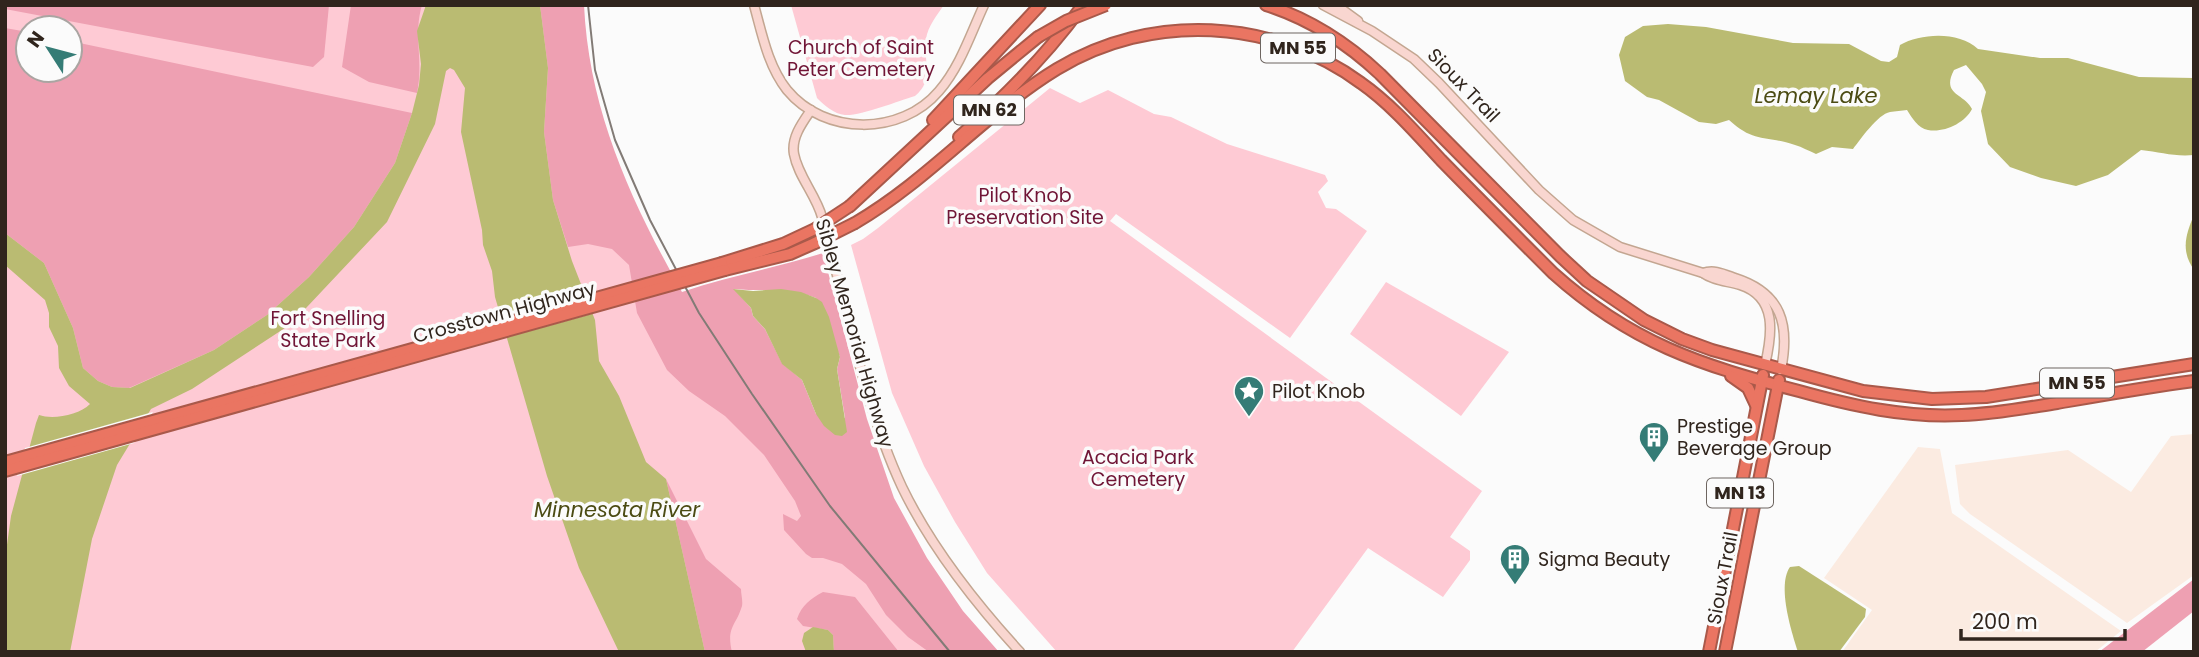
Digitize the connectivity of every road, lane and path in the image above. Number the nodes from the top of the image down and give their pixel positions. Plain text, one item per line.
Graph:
1 (754, 5) edge
2 (984, 5) edge
3 (1040, 5) edge
4 (1083, 5) edge
5 (1106, 5) edge
6 (1266, 5) edge
7 (1324, 5) edge
8 (1336, 5) edge
9 (1372, 31) junction
10 (811, 110) junction
11 (872, 186) junction
12 (884, 204) junction
13 (723, 266) junction
14 (1703, 273) junction
15 (2194, 364) edge
16 (1765, 365) junction
17 (1716, 368) junction
18 (1781, 370) junction
19 (1762, 381) junction
20 (2194, 381) edge
21 (1778, 386) junction
22 (1756, 408) junction
23 (5, 462) edge
24 (5, 471) edge
25 (1710, 651) edge
26 (1020, 652) edge
27 (1725, 652) edge

1 - 10 main road
2 - 10 main road
3 - 11 highway, MN 62
4 - 12 highway, MN 62
5 - 11 highway, MN 55, bridge
6 - 16 highway, MN 55
7 - 9 main road, Sioux Trail / MN 13
8 - 9 main road, Sioux Trail / MN 13
9 - 14 main road, Sioux Trail / MN 13
10 - 26 main road, Sibley Memorial Highway
11 - 13 highway, Crosstown Highway / MN 55, bridge
12 - 13 highway, Crosstown Highway / MN 55, bridge
12 - 17 highway, MN 55
13 - 23 highway, MN 55, bridge
13 - 24 highway, Crosstown Highway / MN 55, bridge
14 - 16 main road, Sioux Trail / MN 13
14 - 18 main road, Sioux Trail / MN 13
15 - 18 highway, MN 55
16 - 18 highway, MN 55
16 - 19 highway, Sioux Trail / MN 13
17 - 19 highway, MN 55
17 - 22 highway
18 - 21 highway, Sioux Trail / MN 13
19 - 21 highway, MN 55
19 - 22 highway, Sioux Trail / MN 13
20 - 21 highway, MN 55
21 - 27 highway, Sioux Trail / MN 13
22 - 25 highway, Sioux Trail / MN 13

